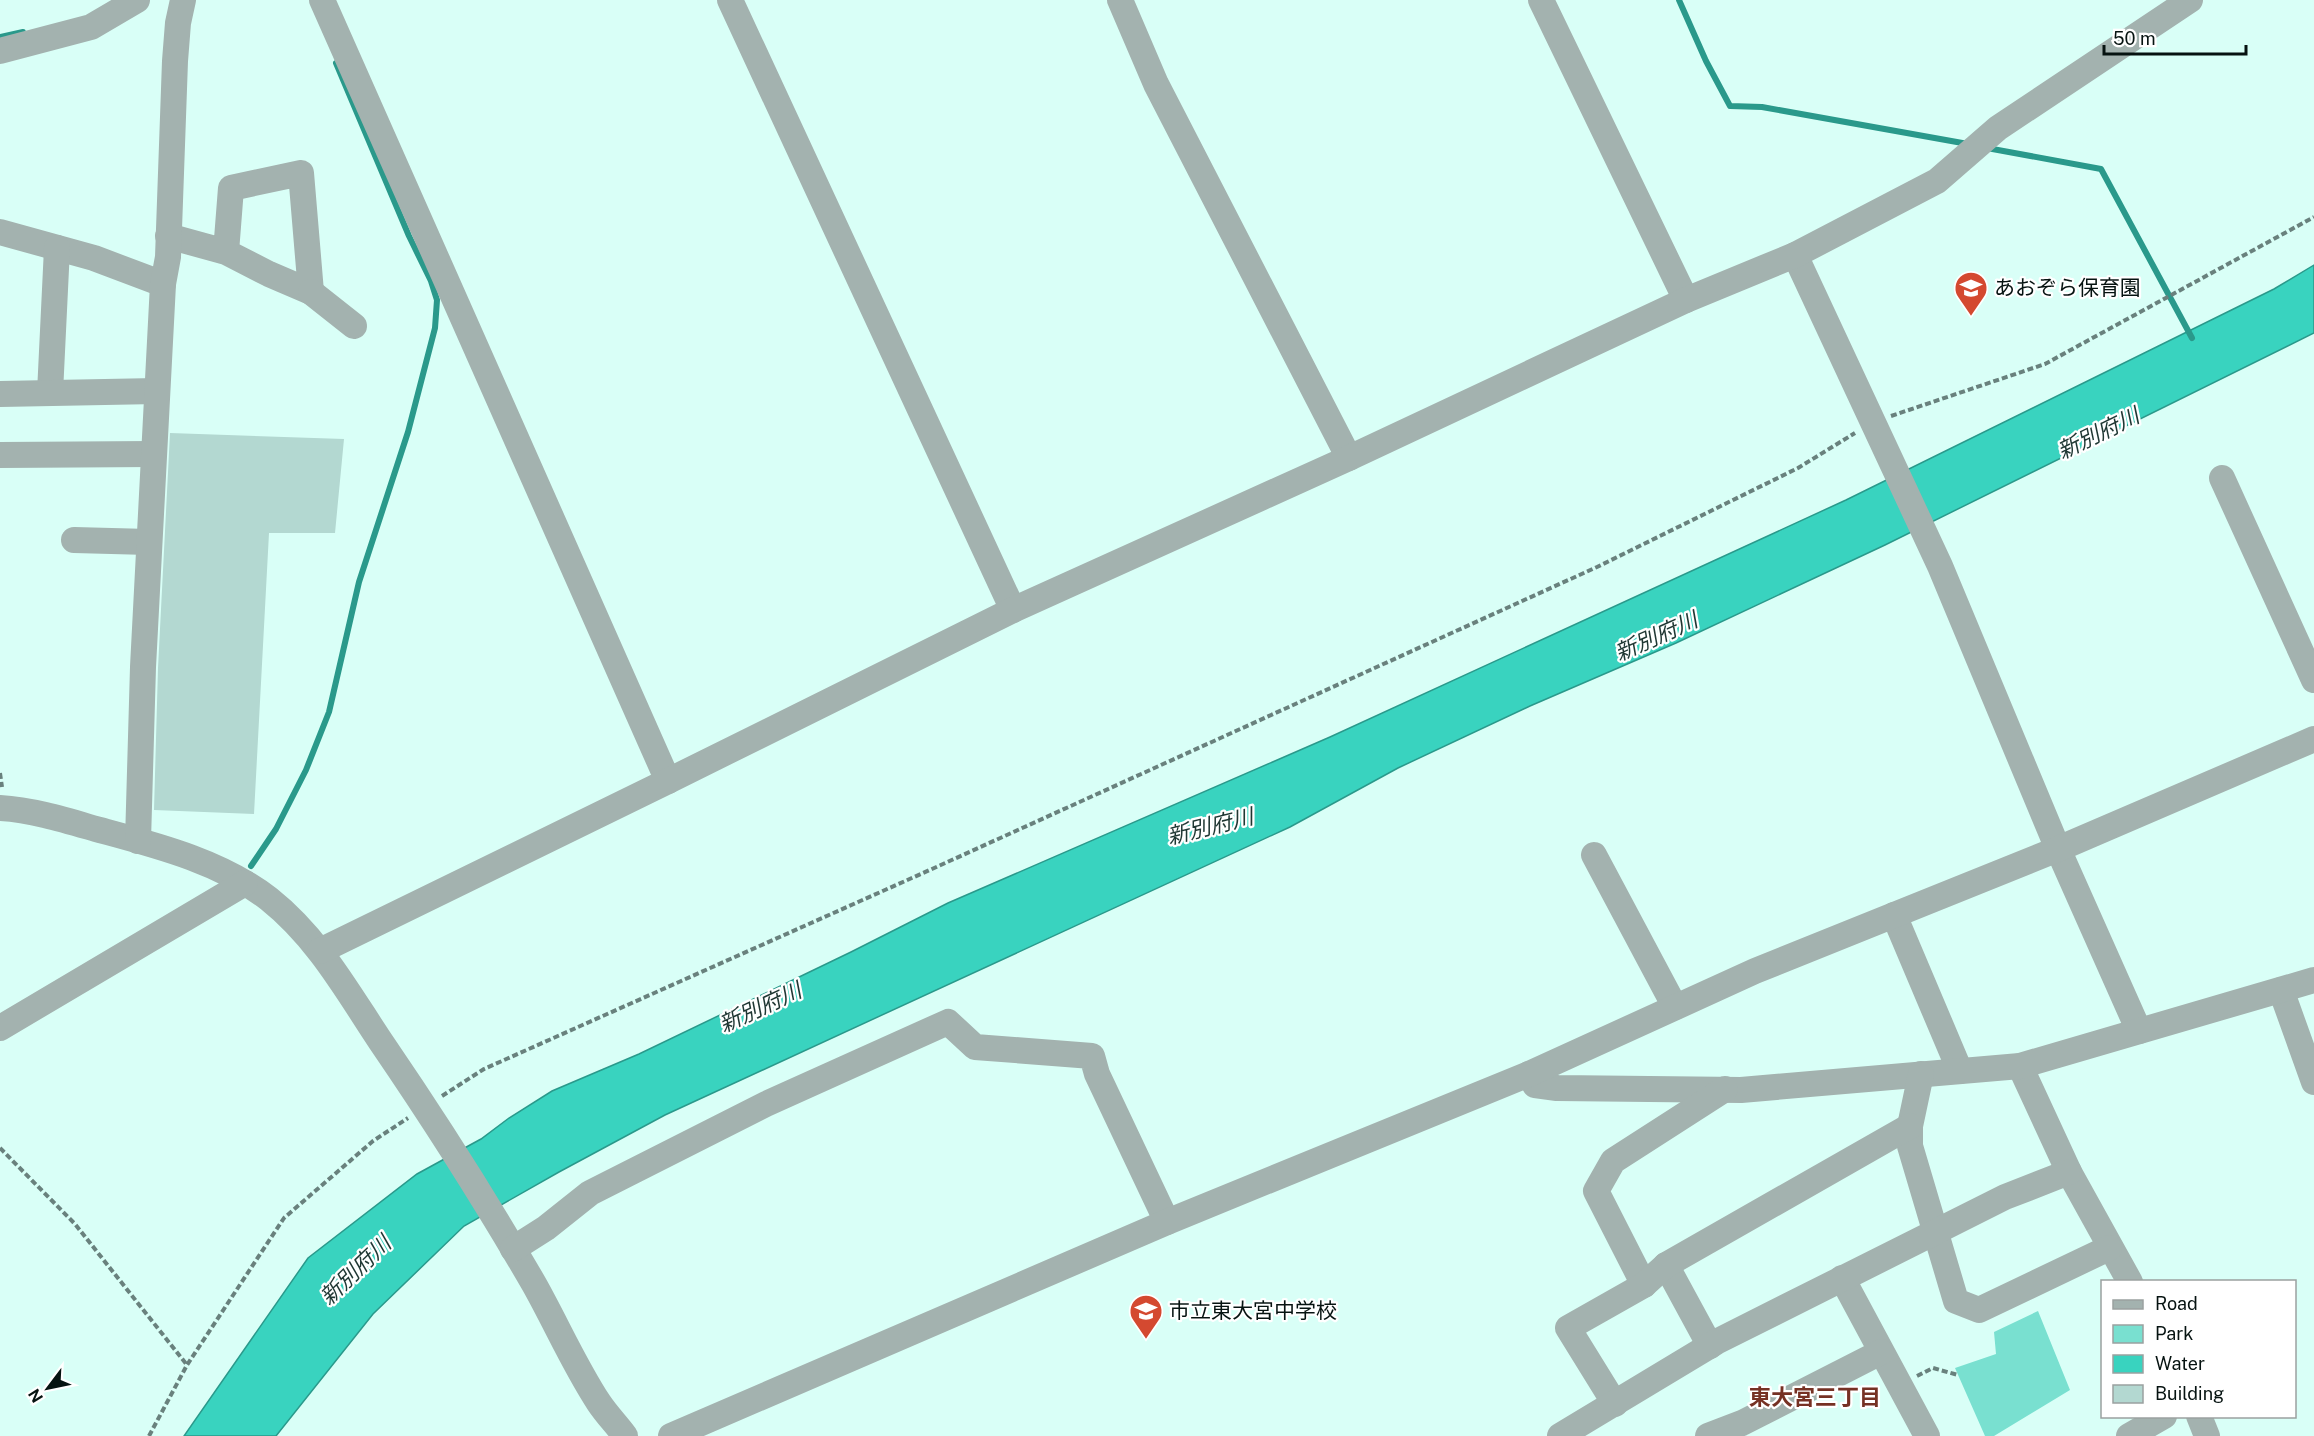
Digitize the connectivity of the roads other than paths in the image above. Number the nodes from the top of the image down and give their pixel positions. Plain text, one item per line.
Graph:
1 (137, 0) edge
2 (183, 0) edge
3 (322, 0) edge
4 (729, 0) edge
5 (1120, 0) edge
6 (1542, 0) edge
7 (2190, 0) edge
8 (0, 50) edge
9 (0, 232) edge
10 (168, 236) junction
11 (57, 248) junction
12 (226, 252) junction
13 (1794, 255) junction
14 (163, 284) junction
15 (311, 292) junction
16 (1686, 300) junction
17 (354, 326) dead end
18 (157, 391) junction
19 (50, 393) junction
20 (0, 394) edge
21 (153, 454) junction
22 (0, 455) edge
23 (1350, 459) junction
24 (2222, 478) dead end
25 (74, 540) dead end
26 (149, 542) junction
27 (1013, 610) junction
28 (2314, 680) edge
29 (2314, 739) edge
30 (668, 781) junction
31 (0, 808) edge
32 (138, 841) junction
33 (2058, 849) junction
34 (1594, 855) dead end
35 (245, 883) junction
36 (1894, 915) junction
37 (320, 951) junction
38 (2314, 980) edge
39 (2281, 990) junction
40 (1675, 1007) junction
41 (0, 1028) edge
42 (2139, 1031) junction
43 (2020, 1066) junction
44 (1960, 1071) junction
45 (1529, 1074) junction
46 (1921, 1074) junction
47 (2314, 1082) edge
48 (1725, 1089) junction
49 (1910, 1126) junction
50 (2070, 1172) junction
51 (1167, 1222) junction
52 (1936, 1233) junction
53 (510, 1245) junction
54 (2109, 1248) junction
55 (1666, 1265) junction
56 (1842, 1278) junction
57 (2129, 1280) edge
58 (1644, 1285) junction
59 (1710, 1346) junction
60 (1881, 1352) junction
61 (1616, 1404) junction
62 (2160, 1418) edge
63 (2200, 1418) edge
64 (1922, 1434) edge
65 (625, 1436) edge
66 (671, 1436) edge
67 (1560, 1436) edge
68 (1708, 1436) edge
69 (2129, 1436) edge
70 (2207, 1436) edge

1 - 8 street
2 - 10 street
3 - 30 street
4 - 27 street
5 - 23 street
6 - 16 street
7 - 13 street
9 - 11 street
10 - 12 street
10 - 14 street
11 - 14 street
11 - 19 street
12 - 15 street
12 - 15 street
13 - 16 street
13 - 33 street
14 - 18 street
15 - 17 street
16 - 23 street
18 - 19 street
18 - 21 street
19 - 20 street
21 - 22 street
21 - 26 street
23 - 27 street
24 - 28 street
25 - 26 street
26 - 32 street
27 - 30 street
29 - 33 street
30 - 37 street
31 - 32 street
32 - 35 street
33 - 36 street
33 - 42 street
34 - 40 street
35 - 37 street
35 - 41 street
36 - 40 street
36 - 44 street
37 - 53 street
38 - 39 street
39 - 42 street
39 - 47 street
40 - 45 street
42 - 43 street
43 - 44 street
43 - 50 street
44 - 46 street
45 - 48 street
45 - 51 street
46 - 48 street
46 - 49 street
48 - 58 street
49 - 52 street
49 - 55 street
50 - 52 street
50 - 54 street
51 - 53 street
51 - 66 street
52 - 54 street
52 - 56 street
53 - 65 street
54 - 57 street
55 - 58 street
55 - 59 street
56 - 59 street
56 - 60 street
58 - 61 street
59 - 61 street
60 - 64 street
60 - 68 street
61 - 67 street
62 - 69 street
63 - 70 street

